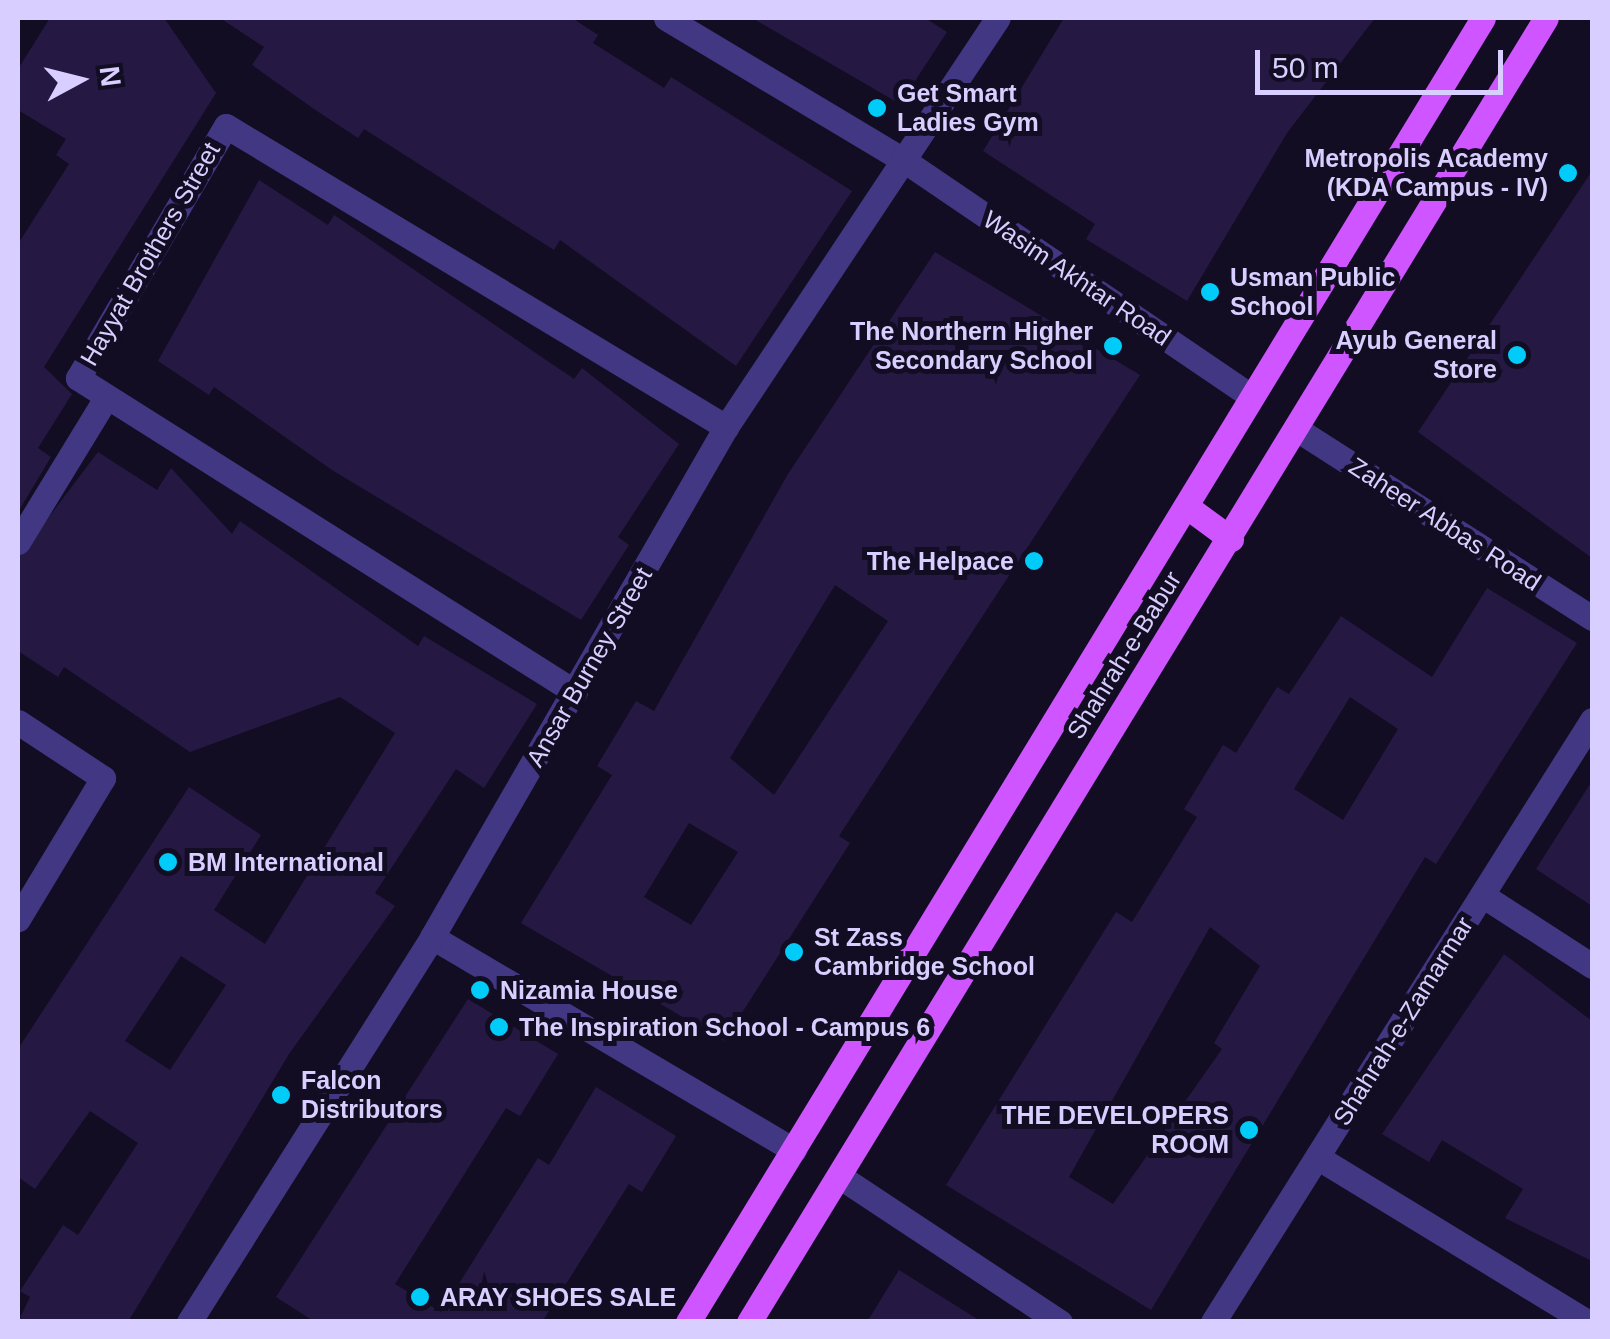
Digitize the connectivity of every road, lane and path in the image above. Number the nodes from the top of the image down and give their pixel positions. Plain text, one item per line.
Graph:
1 (666, 18) edge
2 (998, 18) edge
3 (1483, 18) edge
4 (1546, 18) edge
5 (902, 159) junction
6 (1252, 397) junction
7 (106, 398) junction
8 (726, 428) junction
9 (1298, 430) junction
10 (1186, 506) junction
11 (1231, 538) junction
12 (18, 542) edge
13 (1592, 618) edge
14 (576, 692) junction
15 (1592, 720) edge
16 (18, 722) edge
17 (1482, 895) junction
18 (18, 919) edge
19 (432, 937) junction
20 (1592, 966) edge
21 (794, 1150) junction
22 (1317, 1157) junction
23 (838, 1176) junction
24 (189, 1322) edge
25 (688, 1322) edge
26 (749, 1322) edge
27 (1060, 1322) edge
28 (1213, 1322) edge
29 (1587, 1322) edge

1 - 5 street, Wasim Akhtar Road
2 - 5 street, Ansar Burney Street
3 - 6 main road, Shahrah-e-Babur
4 - 9 main road, Shahrah-e-Babur
5 - 6 street, Wasim Akhtar Road
5 - 8 street, Ansar Burney Street
6 - 10 main road, Shahrah-e-Babur
7 - 8 street, Hayyat Brothers Street
7 - 12 street
7 - 14 street, Hayyat Brothers Street
8 - 14 street, Ansar Burney Street
9 - 11 main road, Shahrah-e-Babur
9 - 13 street, Zaheer Abbas Road
10 - 11 main road
10 - 21 main road, Shahrah-e-Babur
11 - 23 main road, Shahrah-e-Babur
14 - 19 street, Ansar Burney Street
15 - 17 street, Shahrah-e-Zamarmar
16 - 18 street
17 - 20 street
17 - 22 street, Shahrah-e-Zamarmar
19 - 21 street
19 - 24 street, Ansar Burney Street
21 - 25 main road, Shahrah-e-Babur
22 - 28 street, Shahrah-e-Zamarmar
22 - 29 street
23 - 26 main road, Shahrah-e-Babur
23 - 27 street

